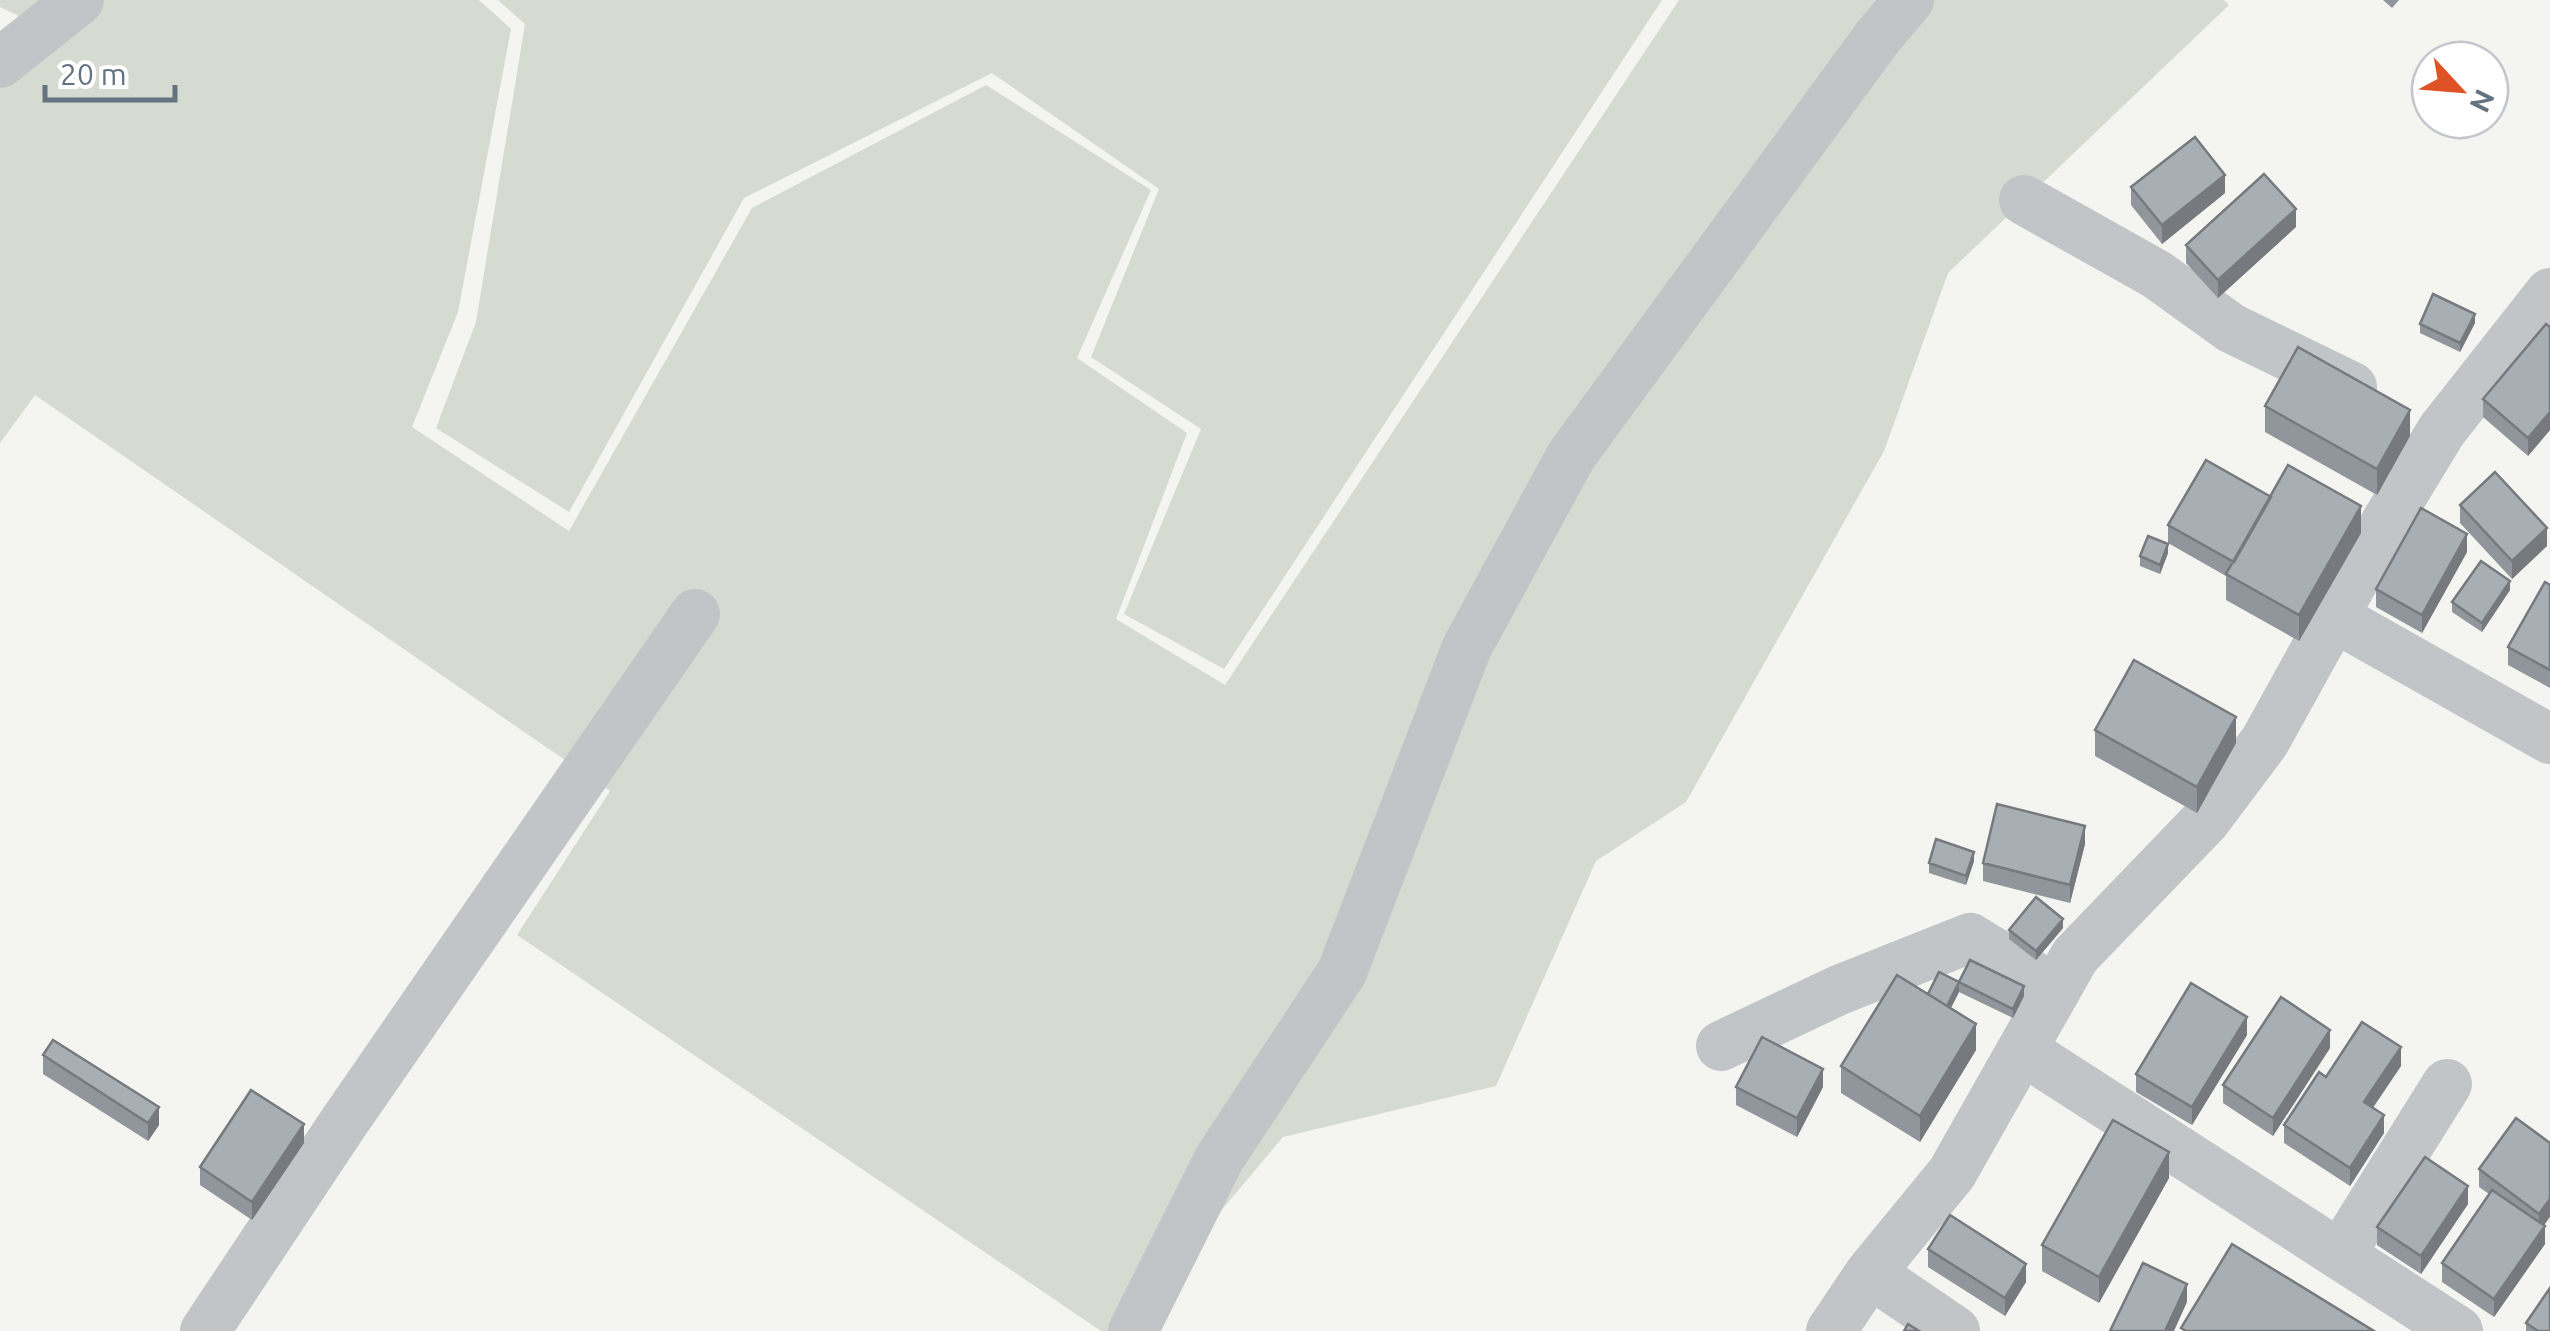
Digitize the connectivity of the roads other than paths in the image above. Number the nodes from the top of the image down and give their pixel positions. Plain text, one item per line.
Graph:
1 (79, 0) edge
2 (1909, 0) edge
3 (0, 62) edge
4 (2024, 200) dead end
5 (2550, 294) edge
6 (2413, 416) junction
7 (695, 614) dead end
8 (2334, 617) junction
9 (2550, 739) edge
10 (2056, 990) junction
11 (1721, 1046) dead end
12 (2024, 1050) junction
13 (2446, 1084) dead end
14 (2340, 1255) junction
15 (1870, 1273) junction
16 (206, 1331) edge
17 (1133, 1331) edge
18 (1831, 1331) edge
19 (1955, 1331) edge
20 (2458, 1331) edge

1 - 3 street
2 - 17 street
4 - 6 street
5 - 6 street
6 - 8 street
7 - 16 street
8 - 9 street
8 - 10 street
10 - 11 street
10 - 12 street
12 - 14 street
12 - 15 street
13 - 14 street
14 - 20 street
15 - 18 street
15 - 19 street

